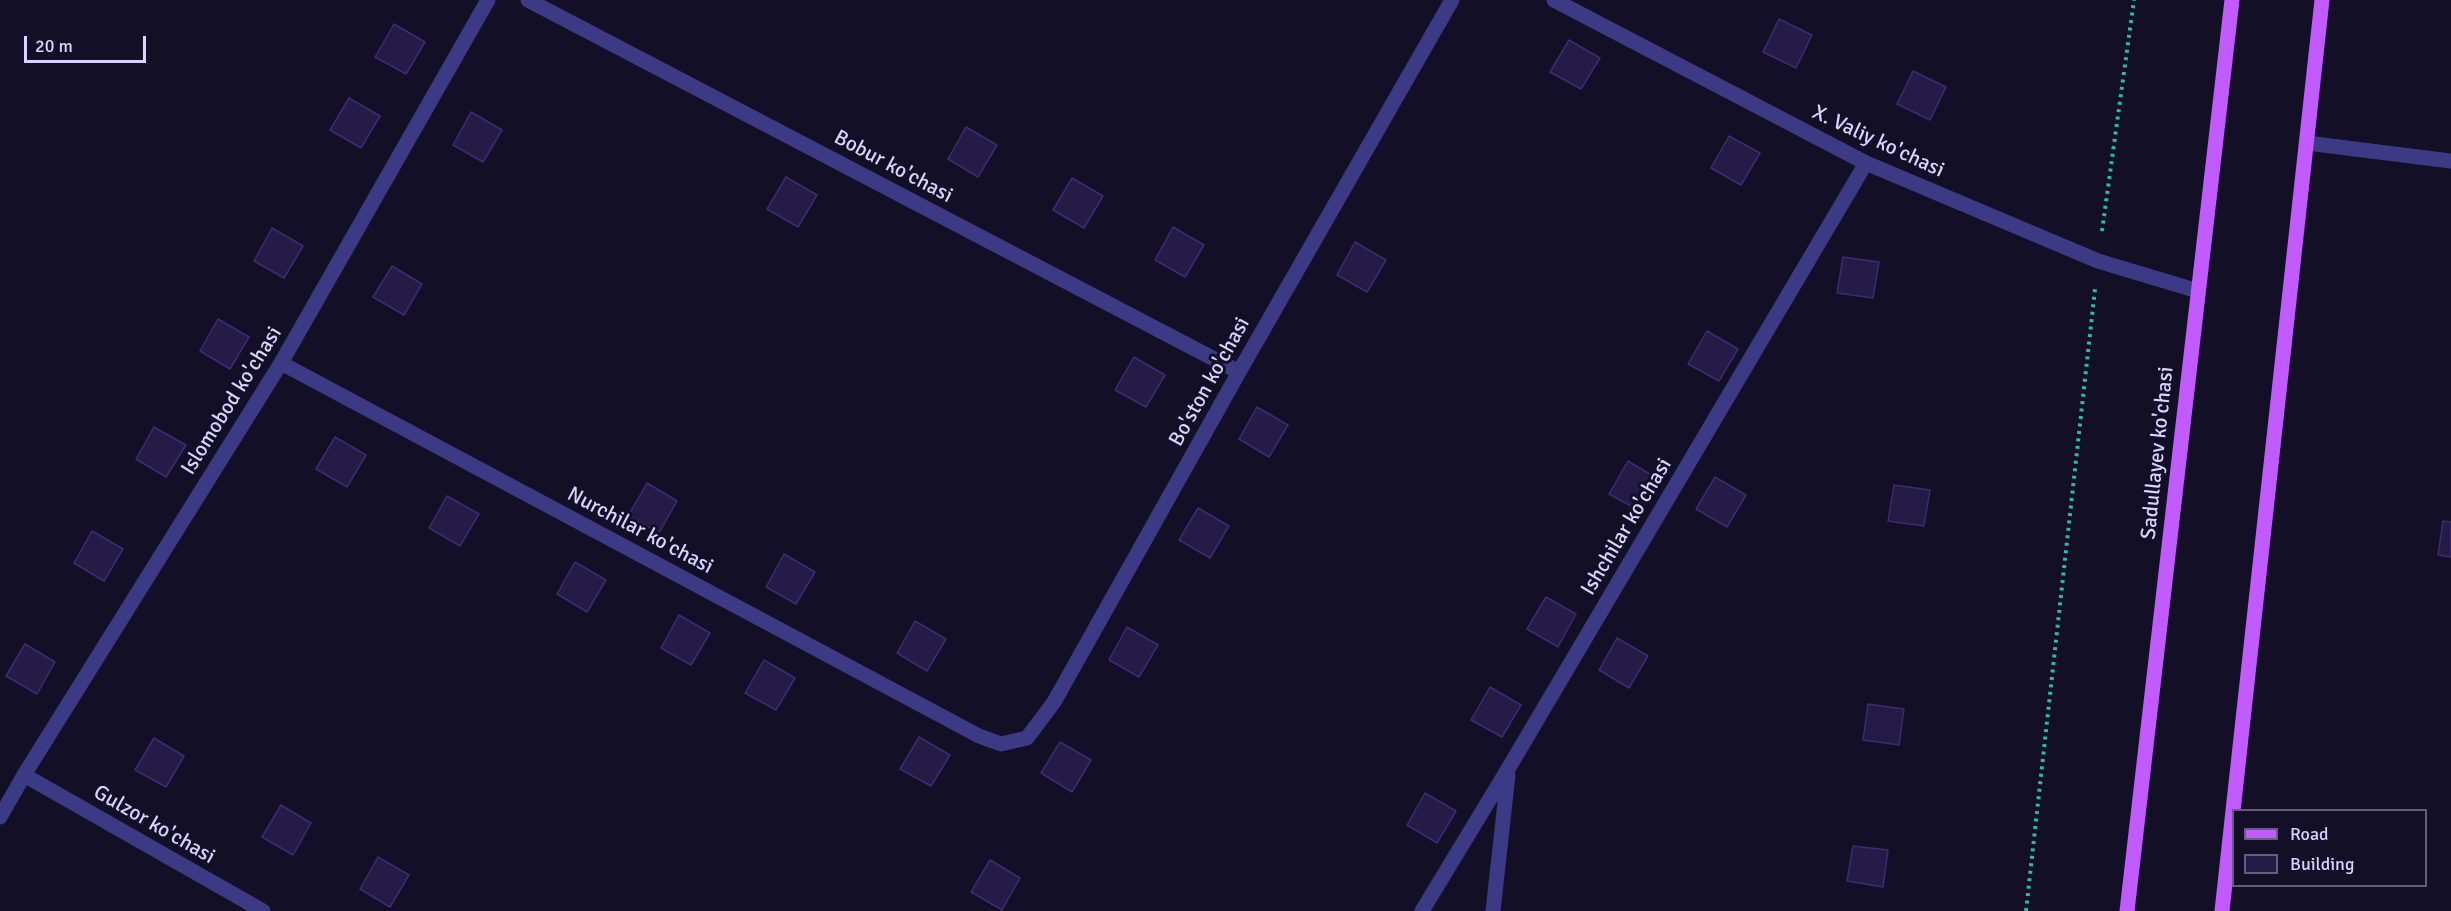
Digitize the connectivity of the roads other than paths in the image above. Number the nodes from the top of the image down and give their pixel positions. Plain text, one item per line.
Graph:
1 (488, 0) edge
2 (528, 0) edge
3 (1452, 0) edge
4 (1554, 0) edge
5 (2232, 0) edge
6 (2322, 0) edge
7 (2307, 143) junction
8 (2451, 161) edge
9 (1866, 163) junction
10 (2198, 291) junction
11 (281, 363) junction
12 (1239, 372) junction
13 (979, 736) joint
14 (1508, 769) junction
15 (24, 775) junction
16 (2233, 809) edge
17 (0, 817) edge
18 (2232, 821) edge
19 (263, 911) edge
20 (1422, 911) edge
21 (1494, 911) edge
22 (2127, 911) edge
23 (2222, 911) edge

1 - 11 street, Islomobod ko'chasi
2 - 12 street, Bobur ko'chasi
3 - 12 street, Bo'ston ko'chasi
4 - 9 street, X. Valiy ko'chasi
5 - 10 main road, Sadullayev ko'chasi
6 - 7 main road
7 - 8 street
7 - 16 main road
9 - 10 street, X. Valiy ko'chasi
9 - 14 street, Ishchilar ko'chasi
10 - 22 main road, Sadullayev ko'chasi
11 - 13 street, Nurchilar ko'chasi
11 - 15 street, Islomobod ko'chasi
12 - 13 street, Bo'ston ko'chasi
14 - 20 street, Ishchilar ko'chasi
14 - 21 street
15 - 17 street, Islomobod ko'chasi
15 - 19 street, Gulzor ko'chasi
18 - 23 main road

